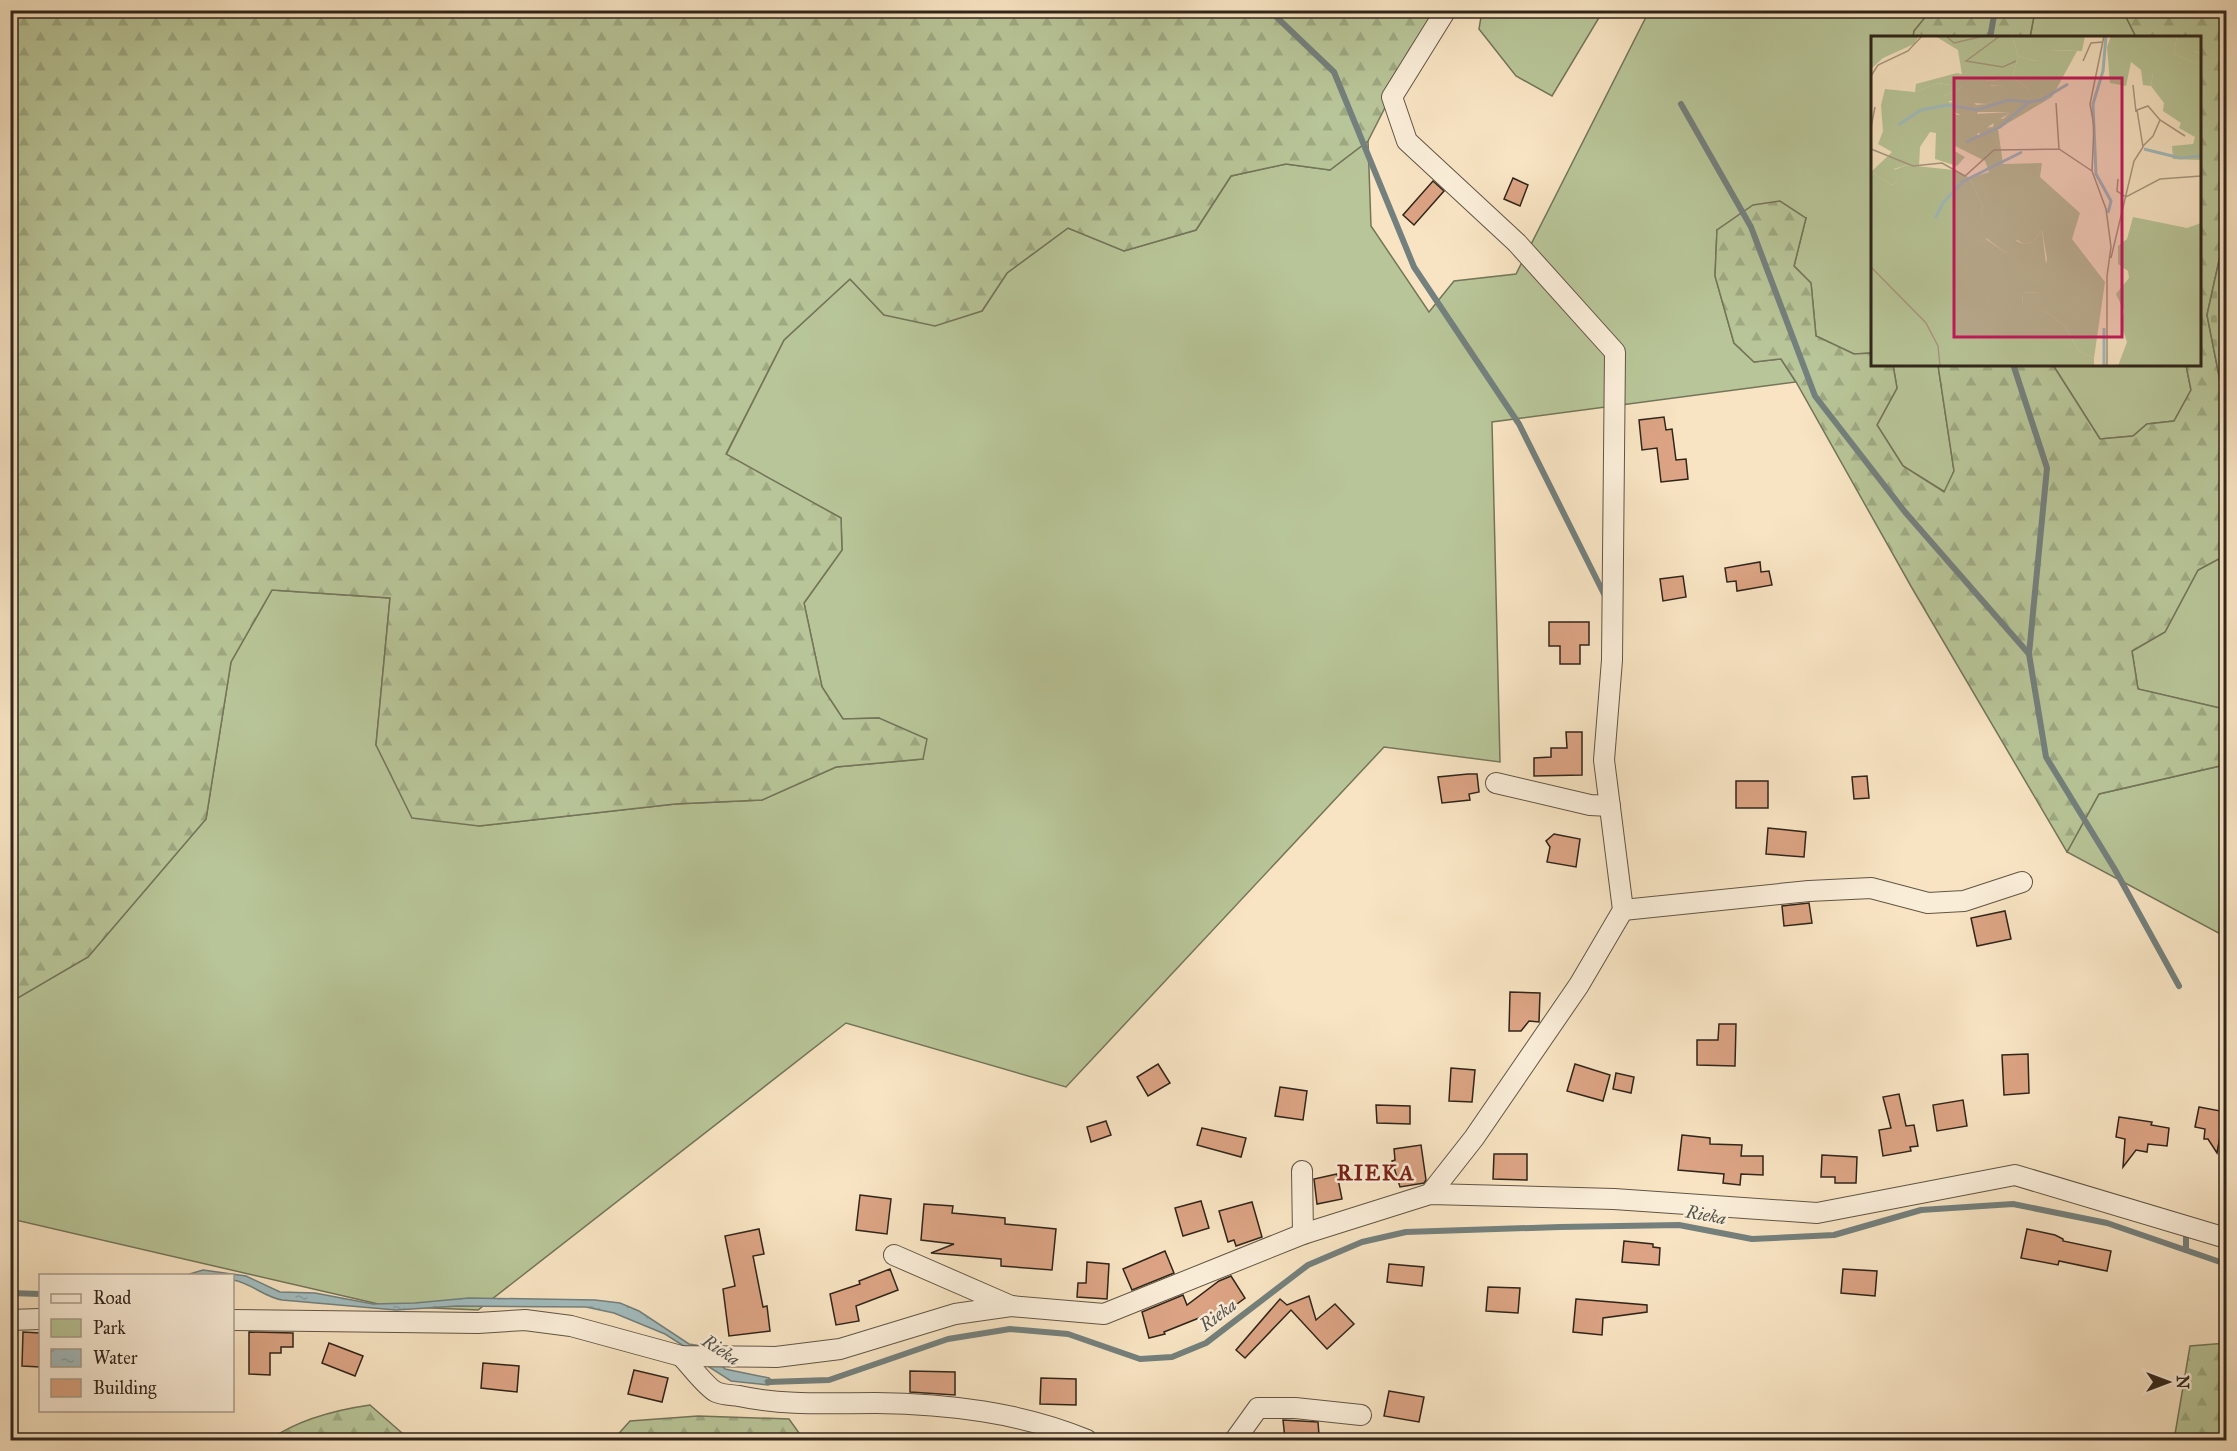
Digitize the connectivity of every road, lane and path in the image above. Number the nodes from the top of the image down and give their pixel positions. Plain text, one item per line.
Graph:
1 (1446, 10) edge
2 (1496, 783) dead end
3 (1610, 806) junction
4 (2022, 882) dead end
5 (1623, 910) junction
6 (1302, 1171) dead end
7 (1430, 1194) junction
8 (1303, 1234) junction
9 (2226, 1238) edge
10 (894, 1255) dead end
11 (1011, 1306) junction
12 (39, 1319) edge
13 (10, 1320) edge
14 (234, 1320) edge
15 (683, 1356) junction
16 (1361, 1415) dead end
17 (1087, 1440) edge
18 (1235, 1440) edge

1 - 3 street
2 - 3 street
3 - 5 street
4 - 5 street
5 - 7 street
6 - 8 street
7 - 8 street
7 - 9 street
8 - 11 street
10 - 11 street
11 - 15 street
12 - 13 street
14 - 15 street
15 - 17 street
16 - 18 street

